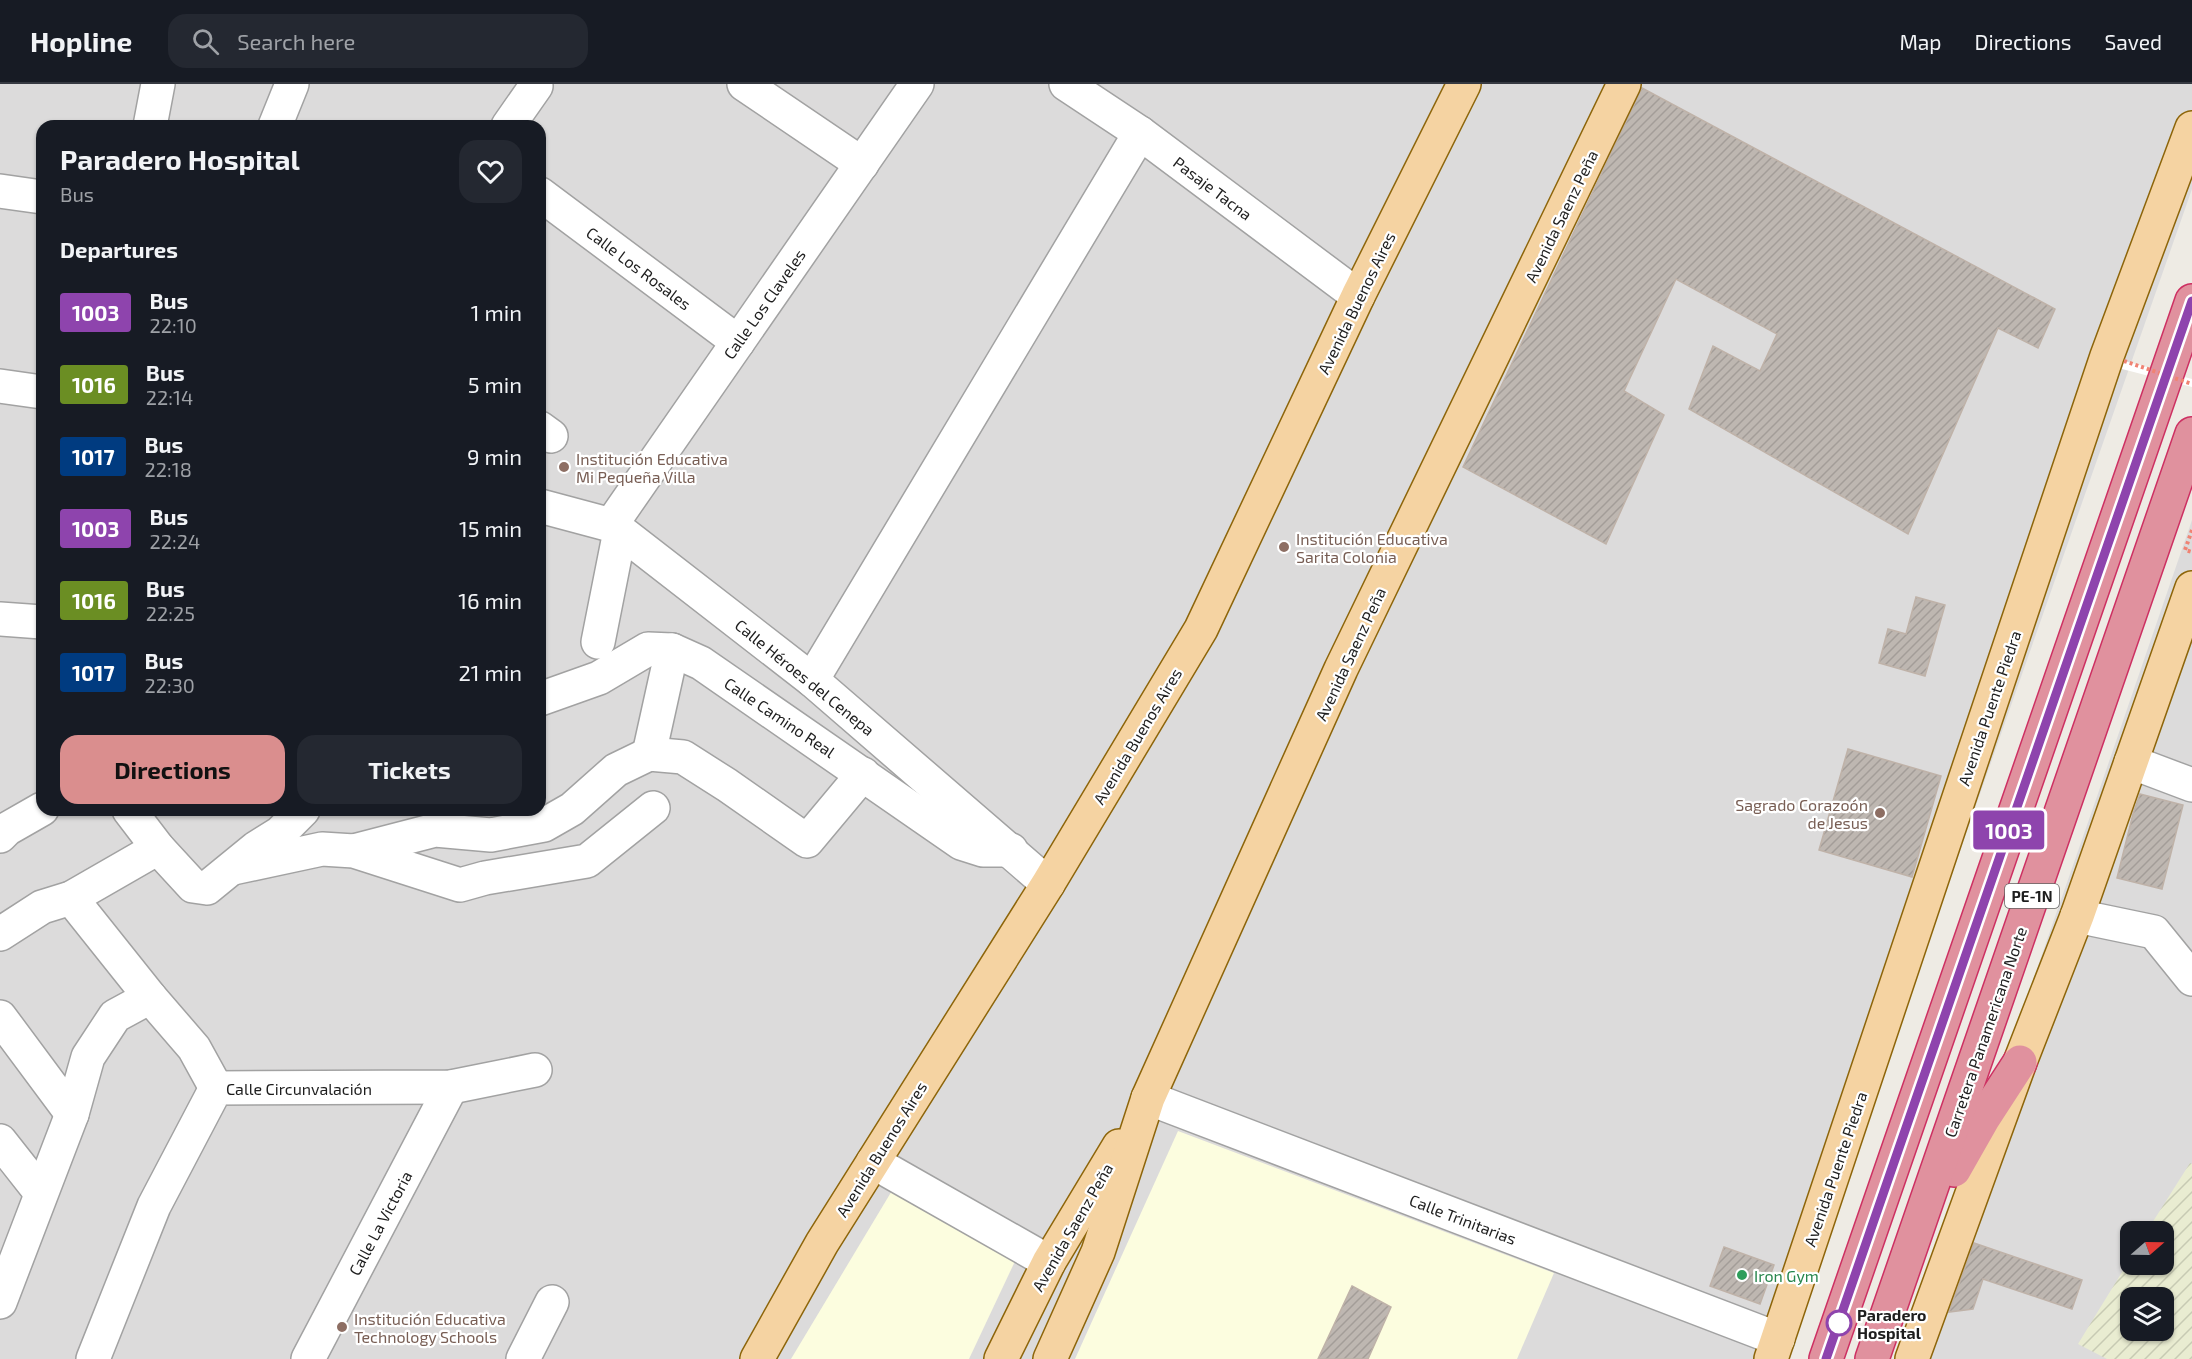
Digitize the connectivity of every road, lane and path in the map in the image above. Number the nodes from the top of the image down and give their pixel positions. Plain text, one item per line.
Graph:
1 (158, 84) edge
2 (292, 84) edge
3 (744, 84) edge
4 (917, 84) edge
5 (1066, 84) edge
6 (1464, 84) edge
7 (1624, 84) edge
8 (536, 87) dead end
9 (151, 120) edge
10 (277, 120) edge
11 (512, 120) edge
12 (2192, 128) edge
13 (1140, 133) junction
14 (862, 164) junction
15 (0, 191) edge
16 (36, 195) edge
17 (546, 198) edge
18 (1358, 296) junction
19 (2192, 301) edge
20 (738, 342) junction
21 (2124, 361) dead end
22 (2192, 384) edge
23 (0, 386) edge
24 (36, 391) edge
25 (2192, 434) edge
26 (546, 508) edge
27 (615, 528) junction
28 (2192, 530) edge
29 (2192, 552) edge
30 (2192, 588) edge
31 (0, 619) edge
32 (36, 621) edge
33 (598, 642) dead end
34 (672, 650) junction
35 (812, 680) junction
36 (546, 697) edge
37 (649, 754) junction
38 (2131, 762) junction
39 (863, 774) junction
40 (2192, 785) edge
41 (653, 808) dead end
42 (36, 812) edge
43 (134, 816) edge
44 (282, 816) edge
45 (297, 816) edge
46 (0, 836) edge
47 (266, 842) junction
48 (158, 848) junction
49 (1011, 850) junction
50 (354, 851) junction
51 (233, 868) junction
52 (1048, 884) junction
53 (71, 898) junction
54 (2077, 916) junction
55 (0, 934) edge
56 (2192, 979) edge
57 (150, 997) junction
58 (0, 1017) edge
59 (2020, 1062) junction
60 (535, 1070) dead end
61 (451, 1087) junction
62 (216, 1088) junction
63 (1148, 1098) junction
64 (72, 1114) junction
65 (0, 1141) edge
66 (873, 1162) junction
67 (41, 1193) junction
68 (1911, 1248) junction
69 (1049, 1262) junction
70 (0, 1302) edge
71 (552, 1302) dead end
72 (1774, 1349) edge
73 (93, 1359) edge
74 (308, 1359) edge
75 (523, 1359) edge
76 (758, 1359) edge
77 (1001, 1359) edge
78 (1050, 1359) edge
79 (1826, 1359) edge
80 (1872, 1359) edge
81 (1912, 1359) edge

1 - 9 street
2 - 10 street
3 - 14 street
4 - 14 street, Calle Los Claveles
5 - 13 street, Pasaje Tacna
6 - 18 main road, Avenida Buenos Aires
7 - 63 main road, Avenida Saenz Peña
8 - 11 street
12 - 72 main road, Avenida Puente Piedra
13 - 18 street, Pasaje Tacna
13 - 35 street
14 - 20 street, Calle Los Claveles
15 - 16 street
17 - 20 street, Calle Los Rosales
18 - 52 main road, Avenida Buenos Aires
19 - 79 highway, PE-1N
20 - 27 street, Calle Los Claveles
21 - 22 path, bridge
23 - 24 street
25 - 68 highway, Carretera Panamericana Norte / PE-1N
26 - 27 street, Calle Héroes del Cenepa
27 - 33 street
27 - 35 street, Calle Héroes del Cenepa
28 - 29 path
30 - 38 main road
31 - 32 street
34 - 36 street, Calle Camino Real
34 - 37 street
34 - 39 street, Calle Camino Real
35 - 49 street, Calle Héroes del Cenepa
37 - 39 street
37 - 50 street
38 - 40 street
38 - 54 main road
39 - 49 street, Calle Camino Real
41 - 50 street
42 - 46 street
43 - 48 street
44 - 47 street
45 - 47 street
47 - 51 street
48 - 51 street
48 - 53 street
49 - 52 street, Calle Héroes del Cenepa
50 - 51 street
52 - 66 main road, Avenida Buenos Aires
53 - 55 street
53 - 57 street
54 - 56 street
54 - 59 main road
57 - 62 street
57 - 64 street
58 - 64 street
59 - 68 highway
59 - 81 main road
60 - 61 street, Calle Circunvalación
61 - 62 street, Calle Circunvalación
61 - 74 street, Calle La Victoria
62 - 73 street, Calle Circunvalación
63 - 69 main road, Avenida Saenz Peña
63 - 72 street, Calle Trinitarias
63 - 78 main road, Avenida Saenz Peña
64 - 67 street
65 - 67 street
66 - 69 street
66 - 76 main road, Avenida Buenos Aires
67 - 70 street
68 - 80 highway, Carretera Panamericana Norte / PE-1N
69 - 77 main road, Avenida Saenz Peña
71 - 75 street

